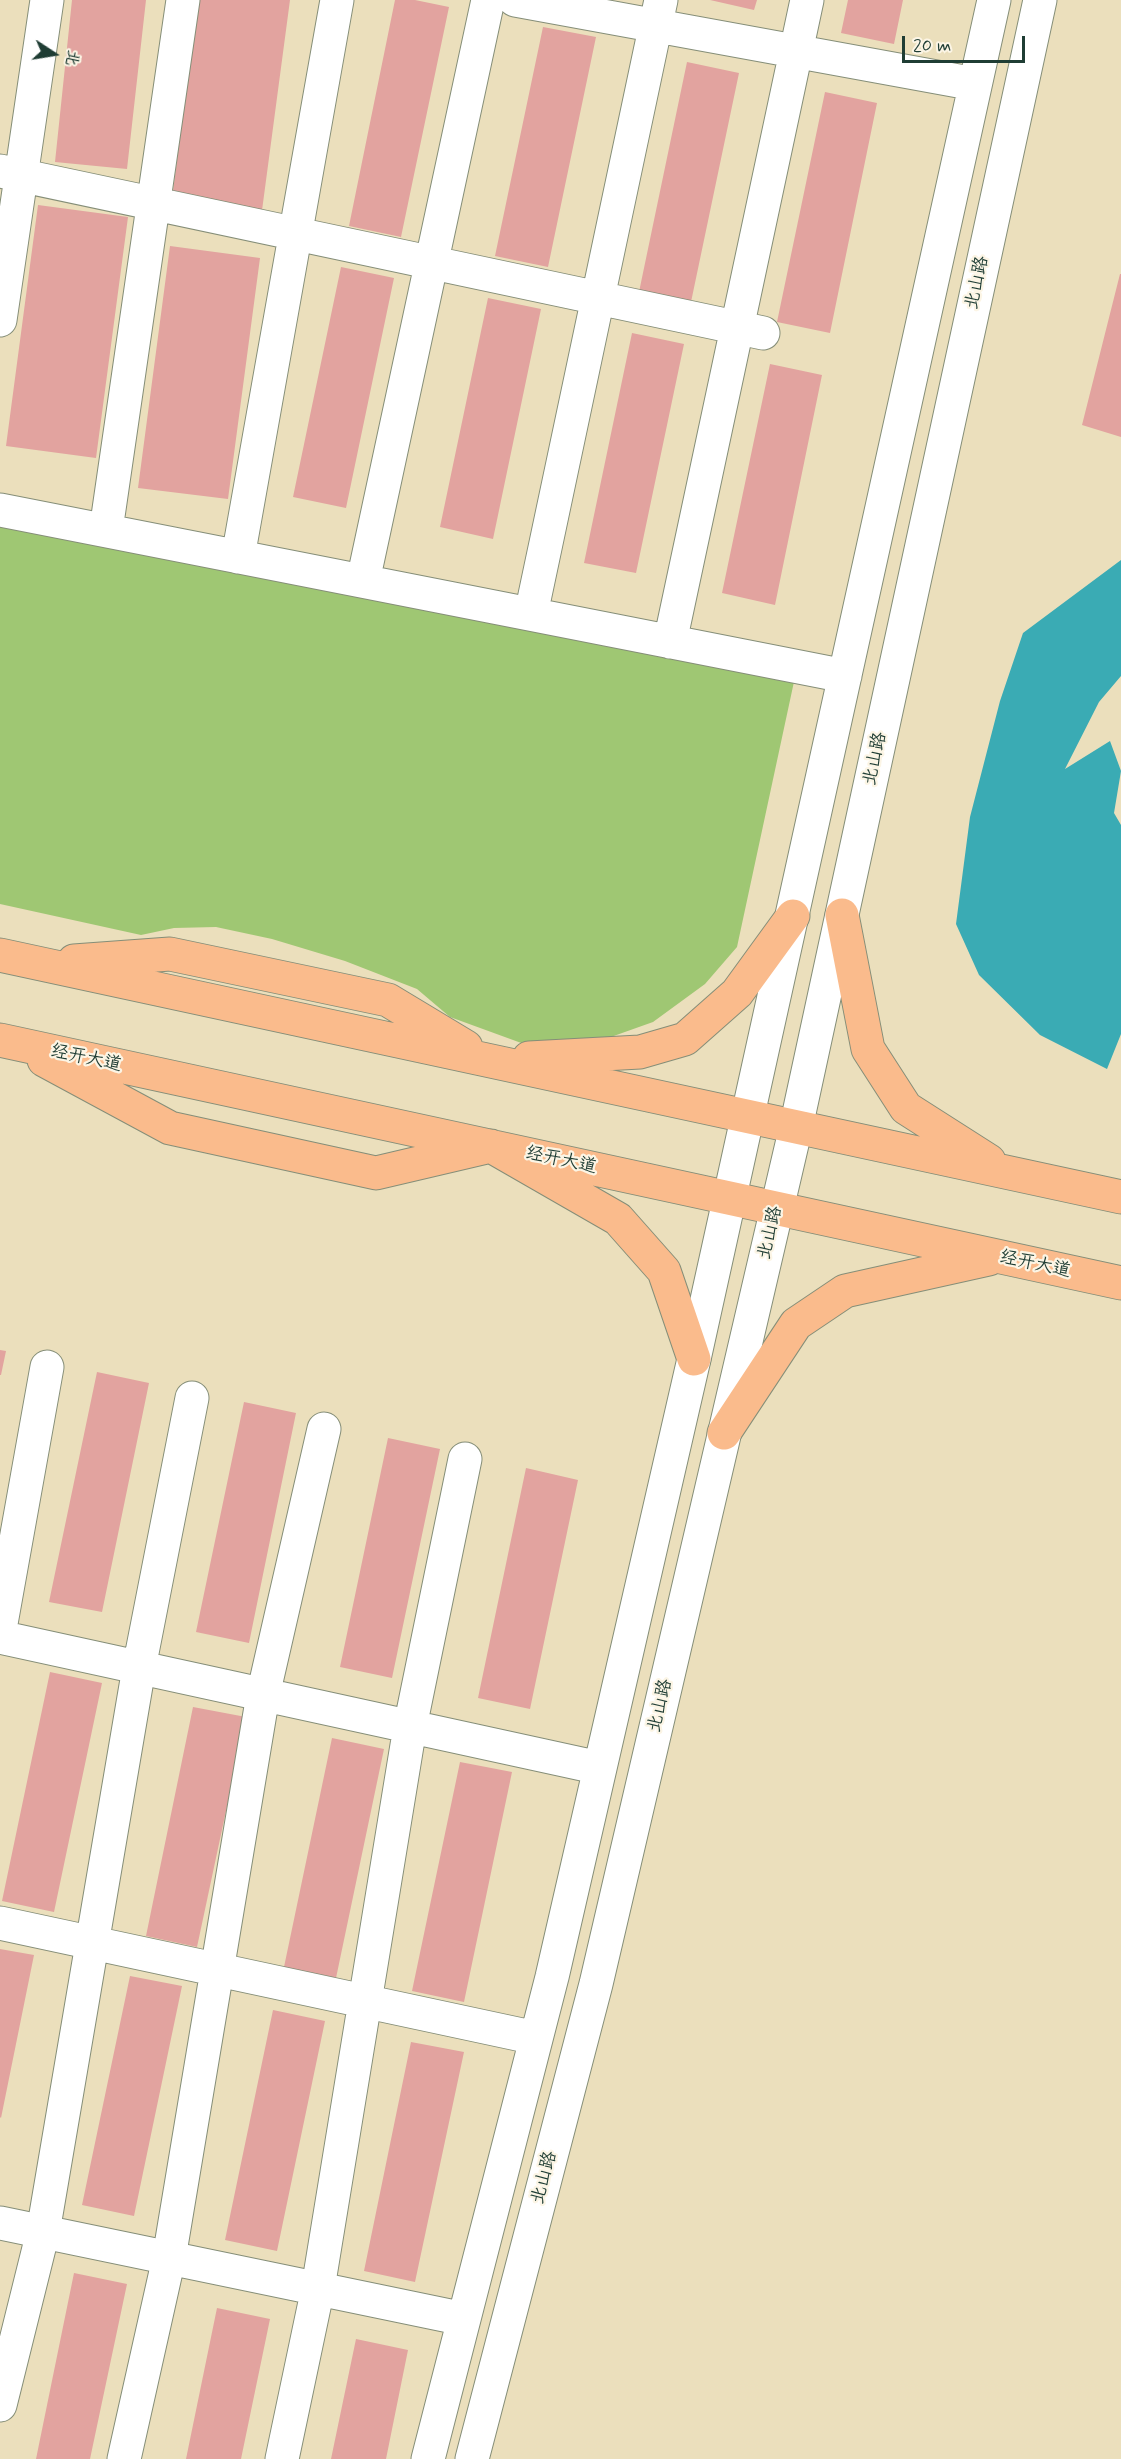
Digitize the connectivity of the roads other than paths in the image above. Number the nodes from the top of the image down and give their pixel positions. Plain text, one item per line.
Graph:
1 (47, 0) edge
2 (183, 0) edge
3 (337, 0) edge
4 (488, 0) edge
5 (515, 0) edge
6 (807, 0) edge
7 (993, 0) edge
8 (1040, 0) edge
9 (658, 13) edge
10 (796, 52) junction
11 (975, 84) junction
12 (10, 173) edge
13 (153, 204) junction
14 (296, 234) junction
15 (431, 263) junction
16 (597, 298) junction
17 (0, 320) edge
18 (750, 331) junction
19 (0, 510) edge
20 (106, 530) junction
21 (238, 557) junction
22 (363, 581) junction
23 (531, 614) junction
24 (670, 642) junction
25 (845, 676) junction
26 (842, 915) junction
27 (792, 916) junction
28 (0, 955) edge
29 (5, 1041) edge
30 (488, 1060) junction
31 (749, 1116) junction
32 (796, 1127) junction
33 (491, 1146) junction
34 (1008, 1173) junction
35 (1121, 1197) edge
36 (731, 1198) junction
37 (777, 1208) junction
38 (999, 1257) junction
39 (1121, 1283) edge
40 (694, 1359) junction
41 (47, 1367) dead end
42 (192, 1398) dead end
43 (324, 1429) dead end
44 (724, 1433) junction
45 (465, 1459) dead end
46 (0, 1629) edge
47 (0, 1637) edge
48 (139, 1668) junction
49 (263, 1695) junction
50 (410, 1727) junction
51 (600, 1768) junction
52 (0, 1923) edge
53 (92, 1943) junction
54 (217, 1970) junction
55 (365, 2001) junction
56 (536, 2038) junction
57 (0, 2223) edge
58 (42, 2232) junction
59 (169, 2258) junction
60 (318, 2288) junction
61 (464, 2319) junction
62 (0, 2405) edge
63 (124, 2459) edge
64 (282, 2459) edge
65 (428, 2459) edge
66 (472, 2459) edge

1 - 12 street
2 - 13 street
3 - 14 street
4 - 15 street
5 - 9 street
6 - 10 street
7 - 11 street
8 - 26 street, 北山路
9 - 10 street
9 - 16 street
10 - 11 street
10 - 18 street
11 - 25 street
12 - 13 street
12 - 17 street
13 - 14 street
13 - 20 street
14 - 15 street
14 - 21 street
15 - 16 street
15 - 22 street
16 - 18 street
16 - 23 street
18 - 24 street
19 - 20 street
20 - 21 street
21 - 22 street
22 - 23 street
23 - 24 street
24 - 25 street
25 - 27 street
26 - 32 street, 北山路
26 - 34 main road
27 - 30 main road
27 - 31 street
28 - 30 main road
29 - 33 main road, 经开大道
29 - 33 main road
30 - 31 main road
31 - 32 main road
31 - 36 street
32 - 34 main road
32 - 37 street, 北山路
33 - 36 main road, 经开大道
33 - 40 main road
34 - 35 main road
36 - 37 main road, 经开大道
36 - 40 street
37 - 38 main road, 经开大道
37 - 44 street, 北山路
38 - 39 main road, 经开大道
38 - 44 main road
40 - 51 street
41 - 46 street
42 - 48 street
43 - 49 street
44 - 66 street, 北山路
45 - 50 street
47 - 48 street
48 - 49 street
48 - 53 street
49 - 50 street
49 - 54 street
50 - 51 street
50 - 55 street
51 - 56 street
52 - 53 street
53 - 54 street
53 - 58 street
54 - 55 street
54 - 59 street
55 - 56 street
55 - 60 street
56 - 61 street
57 - 58 street
58 - 59 street
58 - 62 street
59 - 60 street
59 - 63 street
60 - 61 street
60 - 64 street
61 - 65 street

